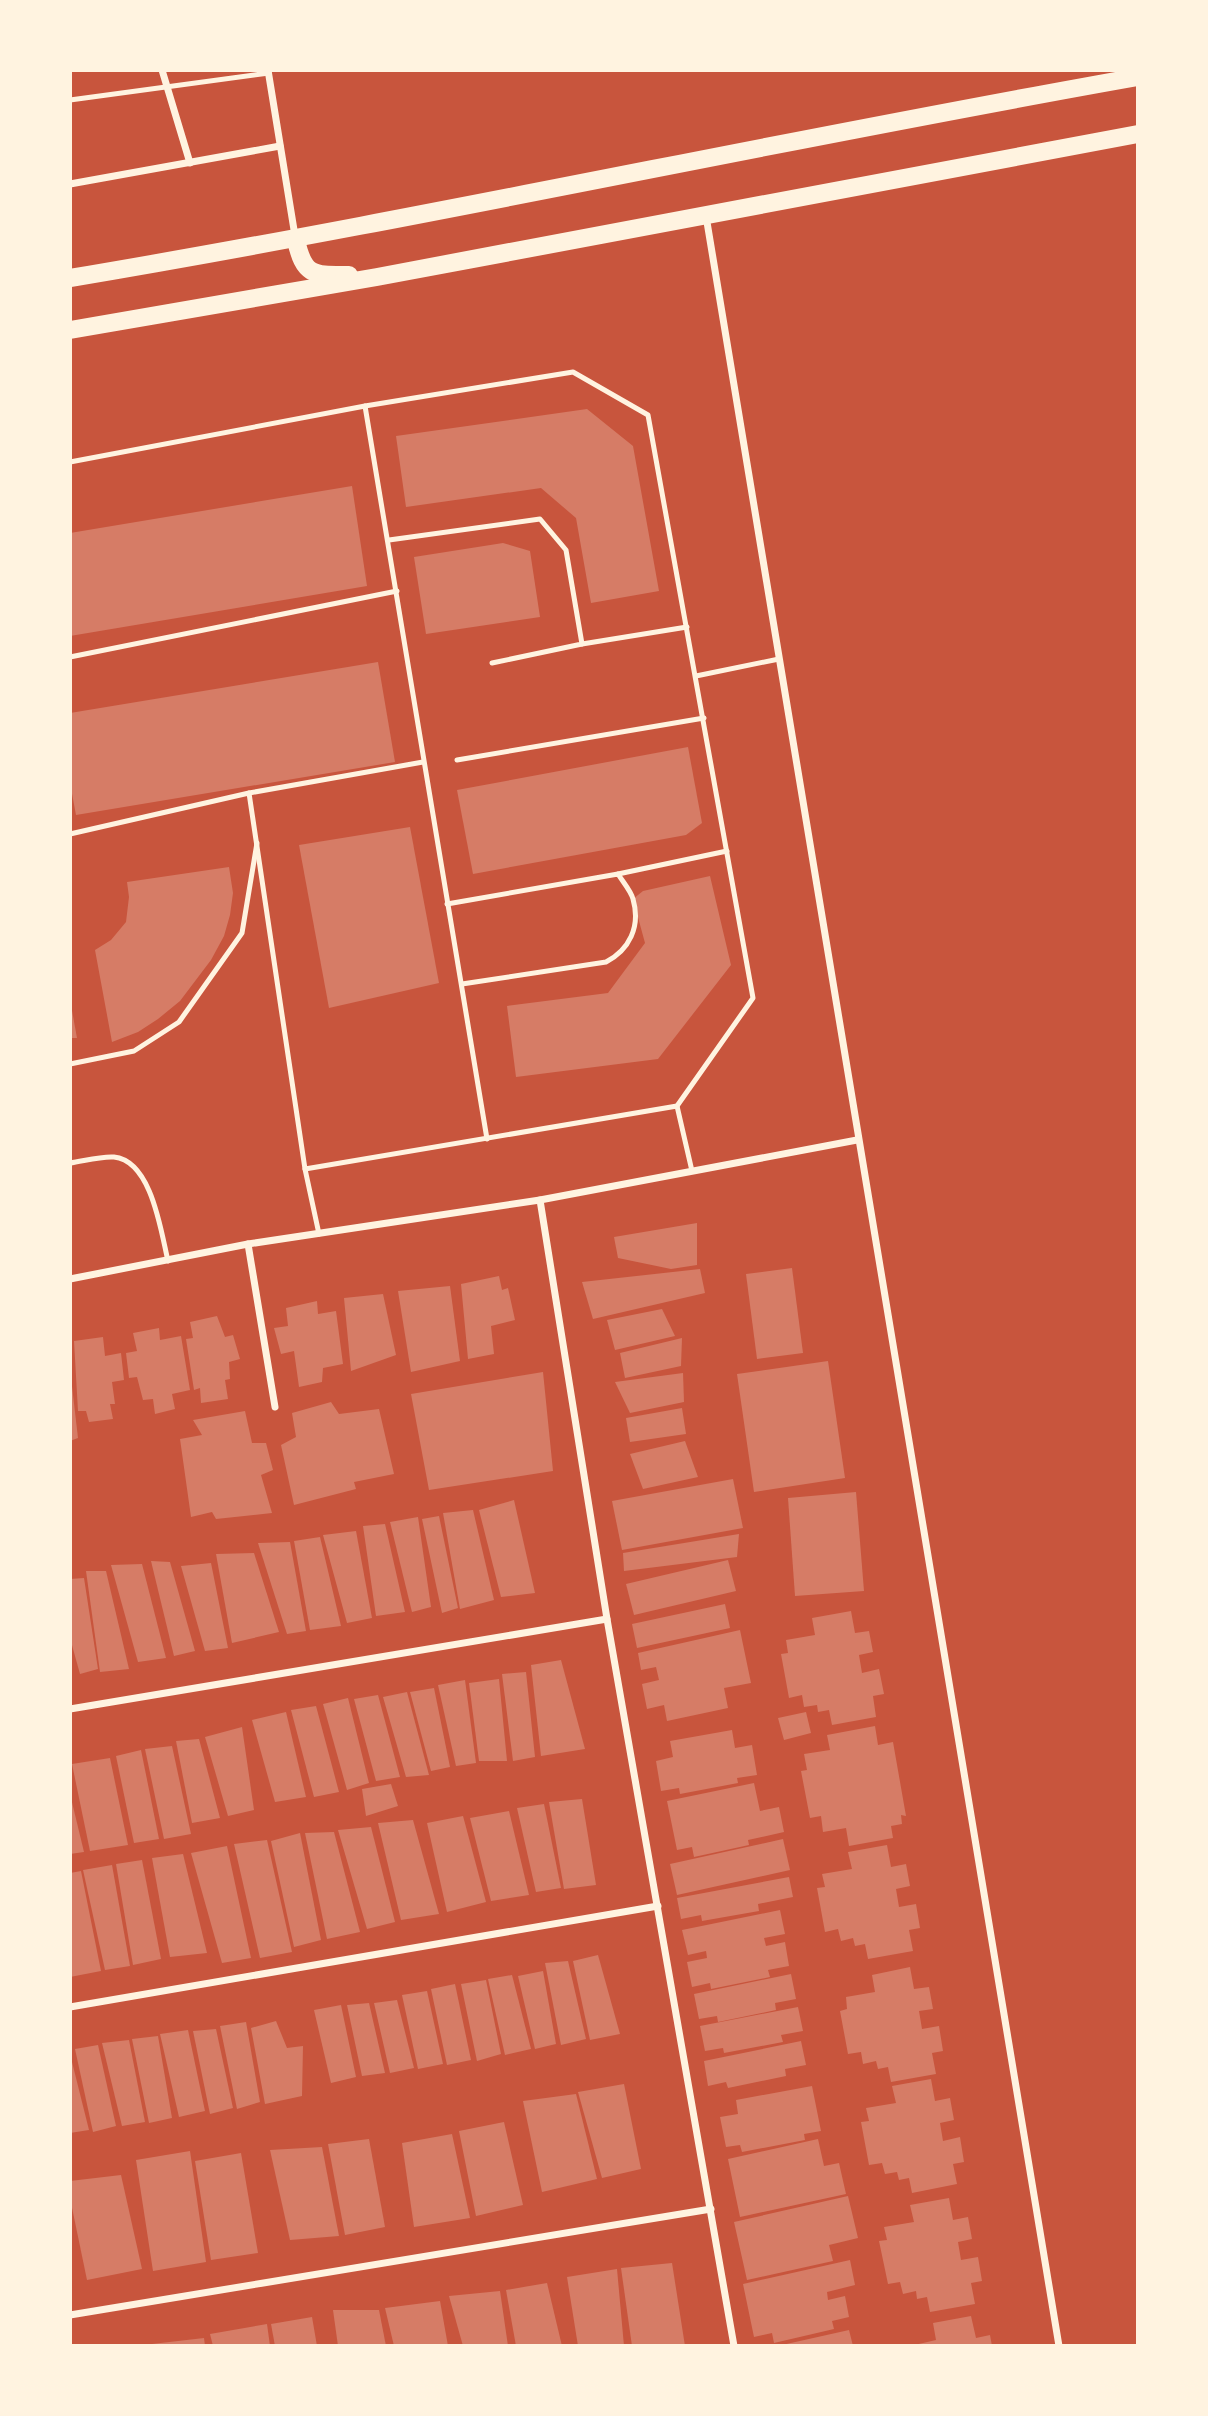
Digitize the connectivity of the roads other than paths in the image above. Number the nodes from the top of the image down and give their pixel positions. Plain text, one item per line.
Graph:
1 (162, 70) edge
2 (269, 71) edge
3 (1138, 77) edge
4 (166, 85) junction
5 (70, 100) edge
6 (1138, 134) edge
7 (281, 146) junction
8 (190, 163) junction
9 (70, 184) edge
10 (705, 215) junction
11 (296, 240) junction
12 (377, 277) junction
13 (70, 278) edge
14 (70, 330) edge
15 (365, 406) junction
16 (70, 462) edge
17 (389, 540) junction
18 (397, 591) junction
19 (687, 627) junction
20 (582, 644) junction
21 (70, 657) edge
22 (779, 659) junction
23 (492, 663) dead end
24 (696, 676) junction
25 (704, 718) junction
26 (457, 760) dead end
27 (423, 762) junction
28 (249, 793) junction
29 (70, 834) edge
30 (257, 839) junction
31 (727, 850) junction
32 (618, 874) junction
33 (447, 904) junction
34 (462, 985) junction
35 (70, 1064) edge
36 (677, 1106) junction
37 (487, 1139) junction
38 (857, 1140) junction
39 (70, 1163) edge
40 (305, 1169) junction
41 (692, 1171) junction
42 (540, 1200) junction
43 (319, 1234) junction
44 (248, 1244) junction
45 (168, 1261) junction
46 (70, 1279) edge
47 (275, 1408) dead end
48 (607, 1619) junction
49 (70, 1709) edge
50 (658, 1906) junction
51 (70, 2007) edge
52 (711, 2208) junction
53 (70, 2315) edge
54 (734, 2346) edge
55 (1059, 2346) edge

1 - 4 street
2 - 4 lane
2 - 7 street
3 - 11 main road
4 - 5 lane
4 - 8 street
6 - 10 main road
7 - 8 street
7 - 11 street
8 - 9 street
10 - 12 main road
10 - 22 street
11 - 12 main road
11 - 13 main road
12 - 14 main road
15 - 16 lane
15 - 17 lane
15 - 19 lane
17 - 18 lane
17 - 20 lane
18 - 21 lane
18 - 27 lane
19 - 20 lane
19 - 24 lane
20 - 23 lane
22 - 24 lane
22 - 38 street
24 - 25 lane
25 - 26 lane
25 - 31 lane
27 - 28 lane
27 - 33 lane
28 - 29 lane
28 - 30 lane
30 - 35 lane
30 - 40 lane
31 - 32 lane
31 - 36 lane
32 - 33 lane
32 - 34 lane
33 - 34 lane
34 - 37 lane
36 - 37 lane
36 - 41 lane
37 - 40 lane
38 - 41 street
38 - 55 street
39 - 45 lane
40 - 43 lane
41 - 42 street
42 - 43 street
42 - 48 street
43 - 44 street
44 - 45 street
44 - 47 street
45 - 46 street
48 - 49 street
48 - 50 street
50 - 51 street
50 - 52 street
52 - 53 street
52 - 54 street

